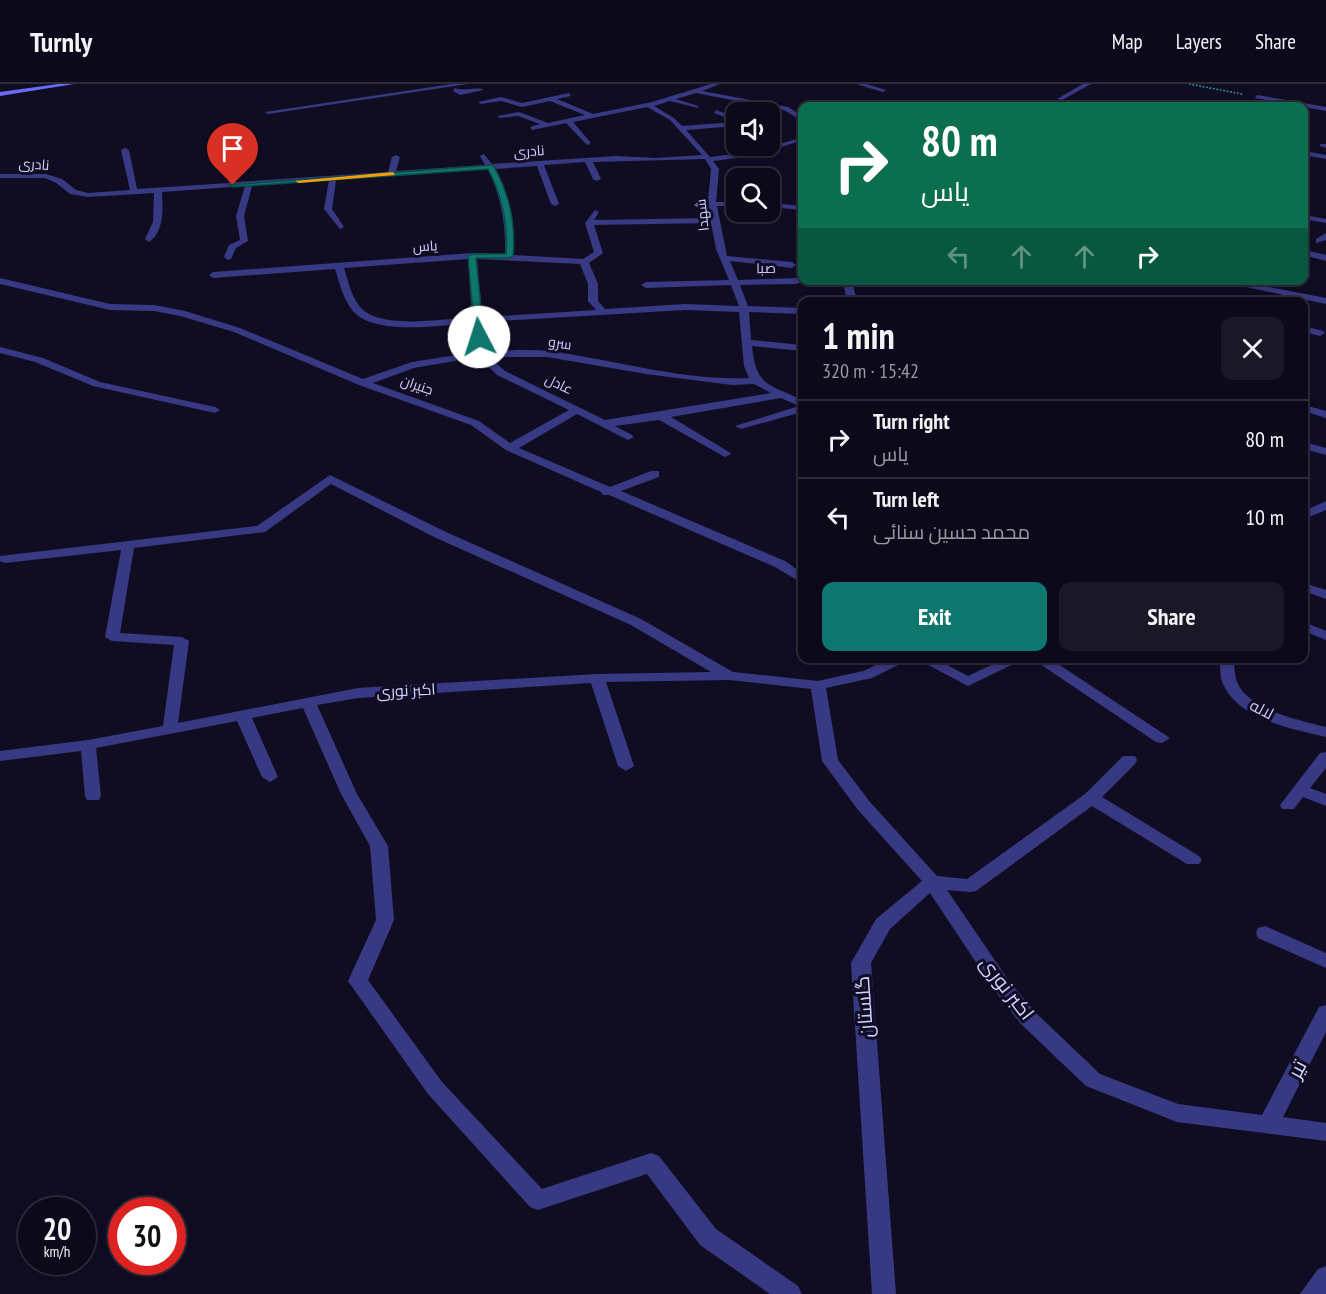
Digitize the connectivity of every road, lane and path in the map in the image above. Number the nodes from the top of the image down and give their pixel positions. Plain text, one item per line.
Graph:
1 (37, 84) edge
2 (71, 84) edge
3 (423, 84) edge
4 (465, 84) edge
5 (714, 84) edge
6 (859, 84) edge
7 (1088, 84) edge
8 (1190, 84) edge
9 (446, 87) junction
10 (0, 89) edge
11 (434, 89) junction
12 (481, 90) dead end
13 (883, 90) dead end
14 (696, 91) junction
15 (1278, 93) dead end
16 (0, 94) edge
17 (537, 95) dead end
18 (569, 95) dead end
19 (1257, 97) junction
20 (550, 99) junction
21 (670, 99) junction
22 (1060, 99) dead end
23 (481, 102) dead end
24 (1285, 102) edge
25 (648, 105) junction
26 (1308, 106) edge
27 (696, 108) dead end
28 (1324, 109) edge
29 (268, 112) dead end
30 (716, 112) dead end
31 (1312, 114) dead end
32 (500, 116) dead end
33 (726, 116) edge
34 (798, 116) edge
35 (595, 117) junction
36 (568, 122) junction
37 (547, 125) junction
38 (726, 125) edge
39 (532, 128) dead end
40 (680, 128) junction
41 (797, 141) dead end
42 (587, 143) dead end
43 (125, 150) dead end
44 (1308, 154) edge
45 (484, 156) dead end
46 (396, 157) dead end
47 (227, 158) dead end
48 (707, 158) junction
49 (1326, 158) edge
50 (588, 160) junction
51 (540, 163) junction
52 (491, 167) junction
53 (391, 174) junction
54 (0, 177) edge
55 (333, 178) junction
56 (597, 179) dead end
57 (249, 184) junction
58 (233, 185) junction
59 (158, 190) junction
60 (134, 192) junction
61 (555, 204) dead end
62 (713, 204) junction
63 (726, 204) edge
64 (780, 206) edge
65 (798, 208) edge
66 (595, 212) dead end
67 (1326, 212) edge
68 (1308, 218) edge
69 (716, 220) junction
70 (1323, 221) edge
71 (589, 223) junction
72 (340, 227) dead end
73 (150, 239) dead end
74 (1308, 254) edge
75 (472, 256) junction
76 (509, 256) junction
77 (228, 257) dead end
78 (724, 258) junction
79 (1326, 258) edge
80 (584, 262) junction
81 (792, 265) dead end
82 (339, 266) junction
83 (213, 275) dead end
84 (797, 281) dead end
85 (0, 282) edge
86 (734, 282) junction
87 (646, 285) dead end
88 (1243, 285) edge
89 (1296, 295) junction
90 (1293, 297) edge
91 (1306, 297) edge
92 (1308, 297) edge
93 (1326, 301) edge
94 (744, 308) junction
95 (798, 311) edge
96 (603, 312) junction
97 (478, 320) junction
98 (1308, 330) edge
99 (1320, 333) dead end
100 (746, 342) junction
101 (798, 348) edge
102 (0, 350) edge
103 (480, 354) junction
104 (756, 381) junction
105 (363, 382) junction
106 (783, 394) junction
107 (798, 402) edge
108 (1308, 409) edge
109 (215, 410) dead end
110 (577, 410) junction
111 (798, 410) edge
112 (1326, 415) edge
113 (661, 416) junction
114 (603, 424) junction
115 (741, 426) dead end
116 (628, 437) dead end
117 (1308, 446) edge
118 (510, 448) junction
119 (1326, 452) edge
120 (724, 454) dead end
121 (655, 474) dead end
122 (607, 492) junction
123 (1326, 506) edge
124 (1308, 513) edge
125 (128, 545) junction
126 (5, 559) dead end
127 (798, 577) edge
128 (1308, 588) edge
129 (1326, 595) edge
130 (1308, 628) edge
131 (1326, 636) edge
132 (894, 663) edge
133 (932, 663) edge
134 (1008, 663) edge
135 (1046, 663) edge
136 (1227, 663) edge
137 (729, 676) junction
138 (597, 678) junction
139 (818, 685) junction
140 (308, 702) junction
141 (242, 714) junction
142 (170, 728) junction
143 (1326, 732) edge
144 (1162, 738) dead end
145 (88, 745) junction
146 (0, 756) edge
147 (1326, 757) edge
148 (1129, 760) dead end
149 (626, 766) dead end
150 (270, 777) dead end
151 (1299, 790) junction
152 (93, 796) dead end
153 (1091, 798) junction
154 (1326, 800) edge
155 (1288, 805) dead end
156 (1193, 860) dead end
157 (932, 882) junction
158 (1265, 933) dead end
159 (1326, 962) edge
160 (1326, 1013) edge
161 (1268, 1125) junction
162 (1326, 1132) edge
163 (1326, 1277) edge
164 (790, 1294) edge
165 (884, 1294) edge
166 (1312, 1294) edge

1 - 10 main road
2 - 16 main road
3 - 11 street
4 - 9 street
5 - 14 street
6 - 13 street
7 - 22 street
8 - 19 path
9 - 11 street
9 - 12 street
11 - 29 street
14 - 21 street
14 - 34 street
15 - 19 street
17 - 20 street
18 - 20 street
19 - 24 street
20 - 23 street
20 - 35 street
21 - 25 street
21 - 27 street
25 - 35 street
25 - 40 street, شهدا
26 - 28 street
28 - 31 street
30 - 33 street
32 - 37 street
35 - 36 street
36 - 37 street
36 - 42 street
37 - 39 street
38 - 40 street
40 - 48 street, شهدا
41 - 48 street, نادری
43 - 60 street
44 - 49 street
45 - 52 street
46 - 53 street
47 - 58 street
48 - 50 street, نادری
48 - 62 street, شهدا
50 - 51 street, نادری
50 - 56 street
51 - 52 street, نادری
51 - 61 street
52 - 53 street, نادری
52 - 76 street
53 - 55 street, نادری
54 - 60 street, نادری
55 - 57 street, نادری
55 - 72 street
57 - 58 street, نادری
57 - 77 street
58 - 59 street, نادری
59 - 60 street, نادری
59 - 73 street
62 - 63 street
62 - 69 street, شهدا
64 - 65 street
66 - 71 street
67 - 70 street
68 - 70 street
69 - 71 street
69 - 78 street, شهدا
71 - 80 street
74 - 79 street
75 - 76 street, یاس
75 - 82 street, یاس
75 - 97 street
76 - 80 street, یاس
78 - 81 street
78 - 86 street, شهدا
80 - 96 street
82 - 83 street, یاس
82 - 97 street
84 - 86 street, صبا
85 - 105 street, جنیران
86 - 87 street, صبا
86 - 94 street, شهدا
88 - 89 street
89 - 90 street
89 - 91 street
92 - 93 street
94 - 95 street
94 - 96 street
94 - 100 street, شهدا
96 - 97 street
97 - 103 street
98 - 99 street
100 - 101 street
100 - 104 street, شهدا
102 - 109 street
103 - 104 street, سرو
103 - 105 street, سرو
103 - 110 street, عادل
104 - 106 street
105 - 118 street, جنیران
106 - 107 street
106 - 113 street
108 - 112 street
110 - 114 street, عادل
110 - 118 street
111 - 115 street
113 - 114 street
113 - 120 street
114 - 116 street, عادل
117 - 119 street
118 - 122 street, جنیران
121 - 122 street
122 - 127 street, جنیران
123 - 124 street
125 - 126 street
125 - 137 street
125 - 142 street
128 - 129 street
130 - 131 street
132 - 139 street, اکبر نوری
133 - 134 street
135 - 144 street
136 - 143 street, لاله
137 - 138 street, اکبر نوری
137 - 139 street, اکبر نوری
138 - 140 street, اکبر نوری
138 - 149 street
139 - 157 street, اکبر نوری
140 - 141 street, اکبر نوری
140 - 164 street
141 - 142 street, اکبر نوری
141 - 150 street
142 - 145 street, اکبر نوری
145 - 146 street, اکبر نوری
145 - 152 street
147 - 151 street
148 - 153 street
151 - 154 street
151 - 155 street
153 - 156 street
153 - 157 street
157 - 161 street, اکبر نوری
157 - 165 street, گلستان
158 - 159 street
160 - 161 street, تیر
161 - 162 street, اکبر نوری
163 - 166 street

